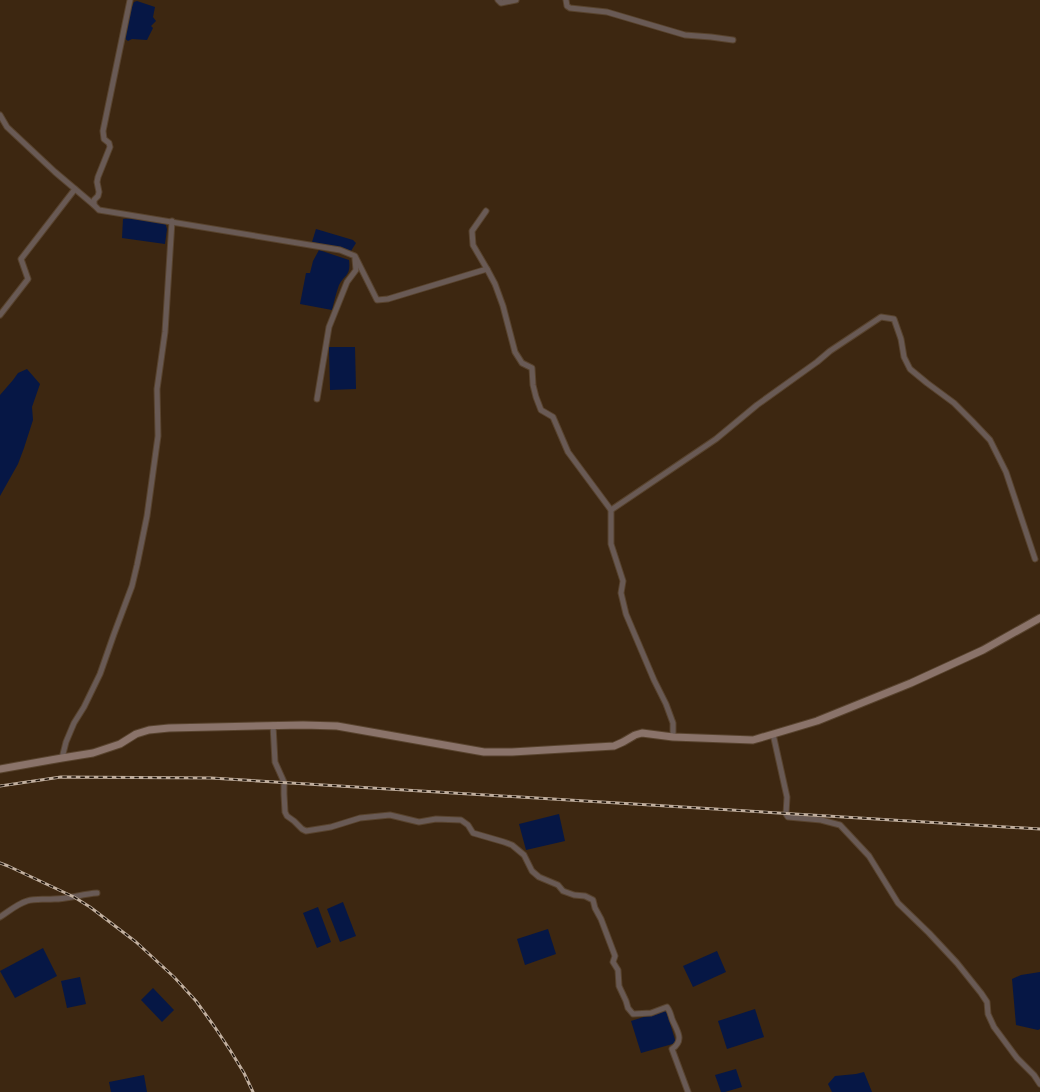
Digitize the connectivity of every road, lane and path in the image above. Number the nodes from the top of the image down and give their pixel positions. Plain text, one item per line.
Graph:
1 (130, 0) edge
2 (498, 0) edge
3 (516, 0) edge
4 (566, 0) edge
5 (733, 40) dead end
6 (0, 115) edge
7 (75, 189) junction
8 (94, 205) junction
9 (486, 211) dead end
10 (172, 221) junction
11 (355, 256) junction
12 (487, 269) junction
13 (0, 315) edge
14 (317, 399) dead end
15 (611, 510) junction
16 (1035, 559) dead end
17 (1040, 618) edge
18 (273, 725) junction
19 (773, 734) junction
20 (673, 737) junction
21 (62, 758) junction
22 (0, 769) edge
23 (97, 893) dead end
24 (0, 917) edge
25 (1040, 1084) edge
26 (688, 1092) edge

1 - 8 street
2 - 3 street
4 - 5 street
6 - 7 street
7 - 8 street
7 - 13 street
8 - 10 street
9 - 12 street
10 - 11 street
10 - 21 street
11 - 12 street
11 - 14 street
12 - 15 street
15 - 16 street
15 - 20 street
17 - 19 main road
18 - 20 main road
18 - 21 main road
18 - 26 street
19 - 20 main road
19 - 25 street
21 - 22 main road
23 - 24 street

